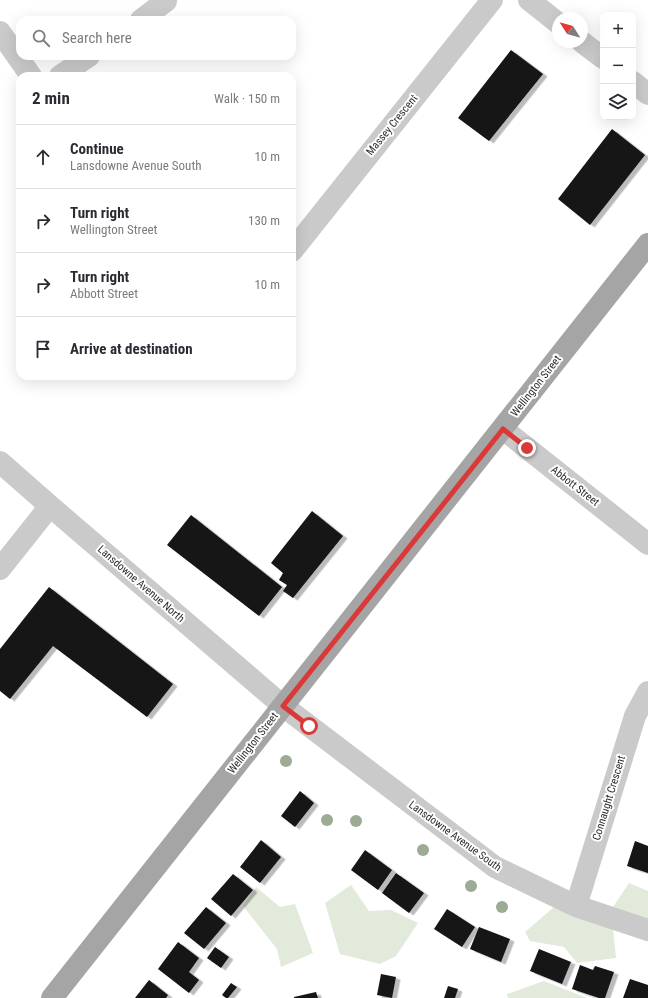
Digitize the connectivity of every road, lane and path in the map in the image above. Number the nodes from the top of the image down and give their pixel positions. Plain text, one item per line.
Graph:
1 (492, 0) edge
2 (529, 0) edge
3 (166, 1) dead end
4 (146, 16) edge
5 (552, 18) edge
6 (0, 32) edge
7 (588, 47) edge
8 (16, 55) edge
9 (600, 56) edge
10 (20, 60) edge
11 (83, 60) edge
12 (28, 72) edge
13 (66, 72) edge
14 (636, 84) edge
15 (648, 94) edge
16 (648, 244) edge
17 (296, 246) edge
18 (503, 429) junction
19 (0, 462) edge
20 (50, 506) junction
21 (648, 544) edge
22 (0, 569) edge
23 (648, 692) edge
24 (283, 706) junction
25 (576, 906) junction
26 (648, 930) edge
27 (52, 998) edge

1 - 17 street, Massey Crescent
2 - 5 street
3 - 4 street
6 - 8 street
7 - 9 street
10 - 12 street
11 - 13 street
14 - 15 street
16 - 18 main road, Wellington Street
18 - 21 street, Abbott Street
18 - 24 main road, Wellington Street
19 - 20 street, Lansdowne Avenue North
20 - 22 street
20 - 24 street, Lansdowne Avenue North
23 - 25 street, Connaught Crescent
24 - 25 street, Lansdowne Avenue South
24 - 27 main road, Wellington Street
25 - 26 street, Lansdowne Avenue South

